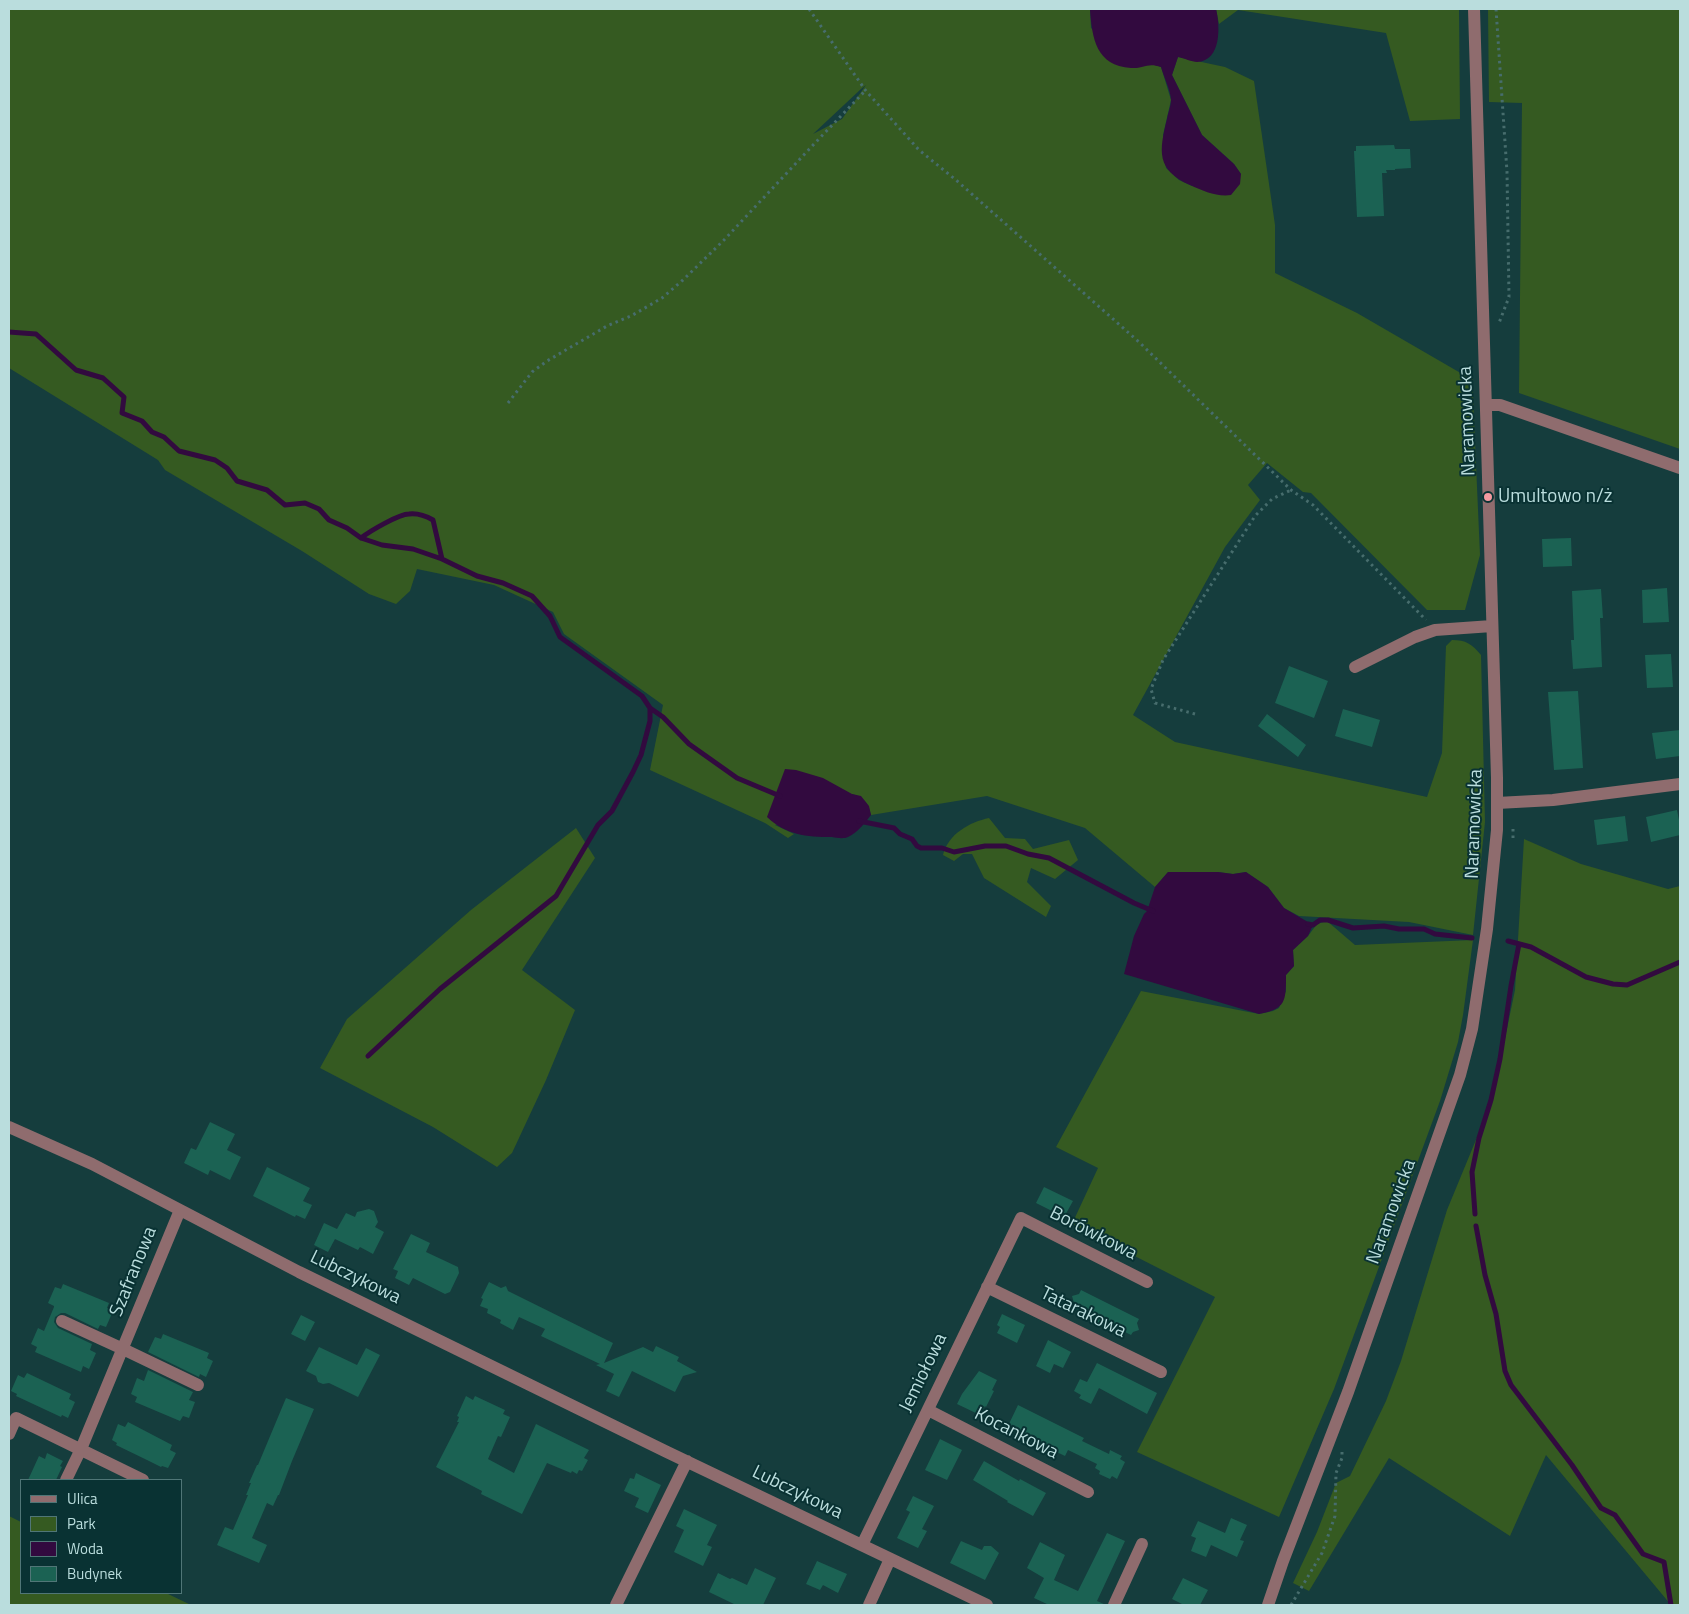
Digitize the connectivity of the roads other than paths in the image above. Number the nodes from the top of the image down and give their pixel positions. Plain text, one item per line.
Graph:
1 (1474, 9) edge
2 (1486, 405) junction
3 (1680, 468) edge
4 (1492, 626) junction
5 (1355, 667) dead end
6 (1680, 784) edge
7 (1497, 803) junction
8 (9, 1127) edge
9 (180, 1210) junction
10 (1021, 1218) joint
11 (1147, 1282) dead end
12 (987, 1287) junction
13 (62, 1321) dead end
14 (123, 1349) junction
15 (1161, 1372) dead end
16 (198, 1385) dead end
17 (928, 1410) junction
18 (9, 1434) edge
19 (81, 1449) junction
20 (687, 1461) junction
21 (66, 1479) edge
22 (141, 1479) edge
23 (1088, 1492) dead end
24 (1142, 1544) dead end
25 (862, 1545) junction
26 (890, 1559) junction
27 (616, 1605) edge
28 (869, 1605) edge
29 (987, 1605) edge
30 (1114, 1605) edge
31 (1268, 1605) edge

1 - 2 street, Naramowicka
2 - 3 street
2 - 4 street, Naramowicka
4 - 5 street
4 - 7 street, Naramowicka
6 - 7 street
7 - 31 street, Naramowicka
8 - 9 street, Lubczykowa
9 - 14 street, Szafranowa
9 - 20 street, Lubczykowa
10 - 11 street, Borówkowa
10 - 12 street, Jemiołowa
12 - 15 street, Tatarakowa
12 - 17 street, Jemiołowa
13 - 14 street, Szafranowa
14 - 16 street, Szafranowa
14 - 19 street, Szafranowa
17 - 23 street, Kocankowa
17 - 25 street, Jemiołowa
18 - 19 street
19 - 21 street, Szafranowa
19 - 22 street
20 - 25 street, Lubczykowa
20 - 27 street
24 - 30 street
25 - 26 street, Lubczykowa
26 - 28 street
26 - 29 street, Lubczykowa

